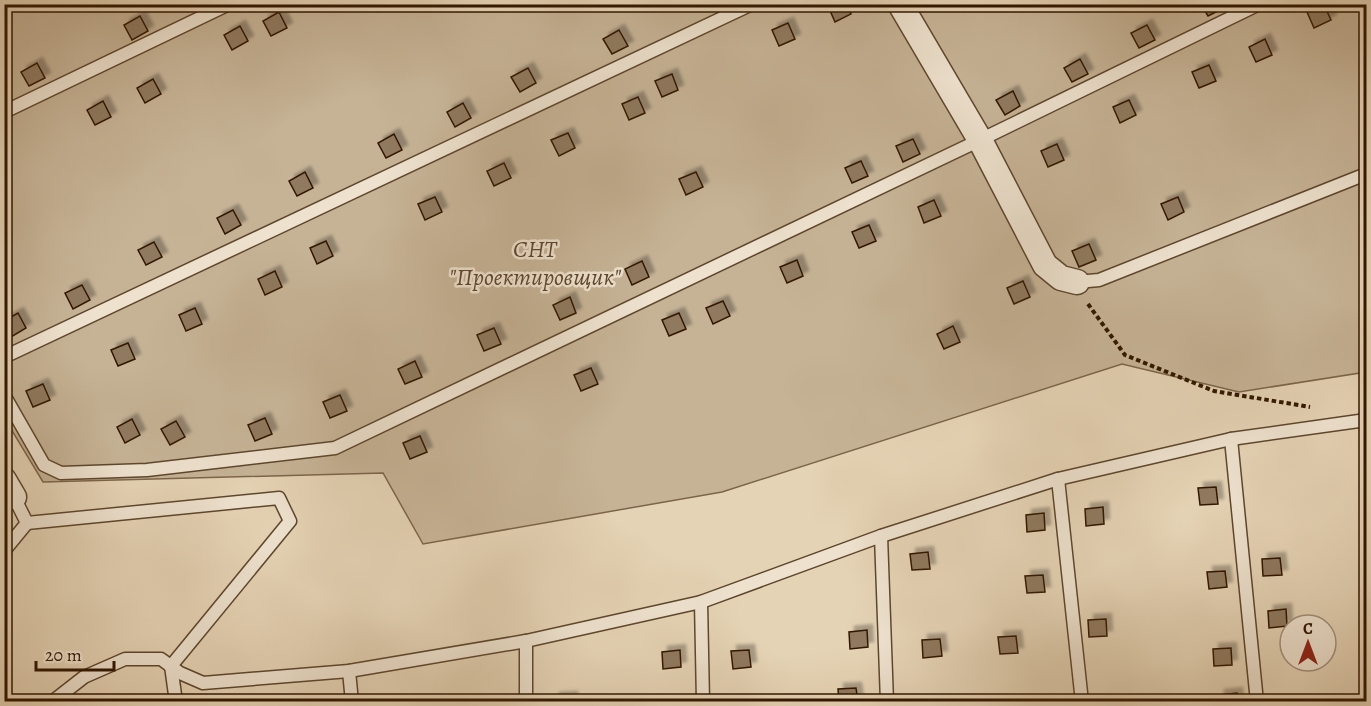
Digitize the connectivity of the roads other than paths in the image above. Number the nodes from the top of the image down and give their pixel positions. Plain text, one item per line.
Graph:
1 (229, 4) edge
2 (752, 4) edge
3 (900, 4) edge
4 (1259, 4) edge
5 (4, 112) edge
6 (980, 140) junction
7 (1366, 174) edge
8 (1077, 282) joint
9 (4, 357) edge
10 (4, 395) edge
11 (1366, 420) edge
12 (1231, 439) junction
13 (1058, 479) junction
14 (9, 489) edge
15 (27, 523) junction
16 (881, 536) junction
17 (4, 551) edge
18 (701, 602) junction
19 (526, 641) junction
20 (171, 666) junction
21 (349, 671) junction
22 (52, 702) edge
23 (176, 702) edge
24 (352, 702) edge
25 (526, 702) edge
26 (703, 702) edge
27 (887, 702) edge
28 (1082, 702) edge
29 (1257, 702) edge

1 - 5 lane
2 - 9 lane
3 - 6 street
4 - 6 lane
6 - 8 street
6 - 10 lane
7 - 8 lane
11 - 12 lane
12 - 13 lane
12 - 29 lane
13 - 16 lane
13 - 28 lane
14 - 15 lane
15 - 17 lane
15 - 20 lane
16 - 18 lane
16 - 27 lane
18 - 19 lane
18 - 26 lane
19 - 21 lane
19 - 25 lane
20 - 21 lane
20 - 22 lane
20 - 23 lane
21 - 24 lane

